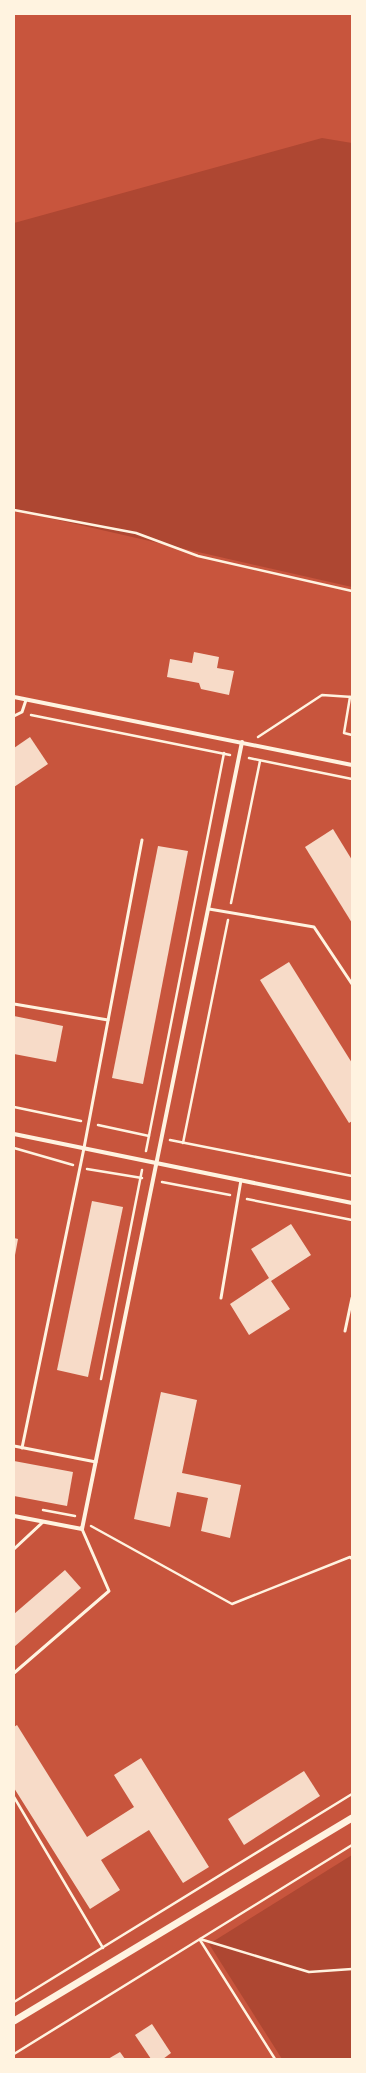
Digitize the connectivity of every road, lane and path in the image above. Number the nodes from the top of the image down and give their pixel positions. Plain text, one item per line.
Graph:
1 (14, 510) edge
2 (352, 591) edge
3 (14, 697) edge
4 (351, 697) edge
5 (26, 700) junction
6 (19, 713) junction
7 (14, 716) edge
8 (352, 735) edge
9 (242, 742) junction
10 (248, 744) junction
11 (224, 754) junction
12 (240, 757) junction
13 (260, 761) junction
14 (352, 765) edge
15 (352, 779) edge
16 (142, 840) dead end
17 (209, 909) junction
18 (230, 912) junction
19 (352, 984) edge
20 (14, 1004) edge
21 (108, 1020) junction
22 (14, 1107) edge
23 (89, 1123) junction
24 (14, 1134) edge
25 (149, 1136) junction
26 (162, 1138) junction
27 (183, 1143) junction
28 (14, 1148) edge
29 (84, 1148) junction
30 (144, 1161) junction
31 (157, 1163) junction
32 (80, 1167) junction
33 (352, 1176) edge
34 (140, 1178) junction
35 (153, 1180) junction
36 (241, 1180) junction
37 (238, 1197) junction
38 (352, 1203) edge
39 (352, 1220) edge
40 (221, 1298) dead end
41 (352, 1298) edge
42 (346, 1331) dead end
43 (100, 1381) dead end
44 (14, 1446) edge
45 (22, 1448) junction
46 (96, 1462) junction
47 (75, 1508) dead end
48 (36, 1509) dead end
49 (74, 1515) junction
50 (14, 1516) edge
51 (43, 1522) junction
52 (84, 1522) junction
53 (82, 1529) junction
54 (14, 1549) edge
55 (352, 1559) edge
56 (14, 1673) edge
57 (352, 1794) edge
58 (14, 1797) edge
59 (352, 1818) edge
60 (352, 1845) edge
61 (200, 1939) junction
62 (103, 1948) junction
63 (352, 1969) edge
64 (14, 2002) edge
65 (14, 2021) edge
66 (14, 2054) edge
67 (275, 2059) edge

1 - 2 path
3 - 5 street
4 - 8 path
4 - 10 path
5 - 6 lane
5 - 9 street
6 - 7 lane
6 - 11 path
9 - 10 street
9 - 12 street
10 - 14 street
11 - 12 path
11 - 25 path
12 - 13 path
12 - 17 street
13 - 15 path
13 - 18 path
16 - 21 lane
17 - 18 lane
17 - 26 street
18 - 19 lane
18 - 27 path
20 - 21 lane
21 - 23 lane
22 - 23 path
23 - 25 path
23 - 29 lane
24 - 29 street
25 - 26 path
25 - 30 path
26 - 27 path
26 - 31 street
27 - 33 path
28 - 32 path
29 - 30 street
29 - 32 lane
30 - 31 street
30 - 34 path
31 - 35 street
31 - 36 street
32 - 34 path
32 - 45 lane
34 - 35 path
34 - 43 path
35 - 37 path
35 - 46 street
36 - 37 lane
36 - 38 street
37 - 39 path
37 - 40 lane
41 - 42 lane
44 - 45 lane
45 - 46 lane
46 - 52 street
47 - 49 path
48 - 49 path
49 - 52 path
50 - 51 street
51 - 53 street
51 - 54 lane
52 - 53 street
52 - 55 path
53 - 56 lane
57 - 62 path
58 - 62 path
59 - 65 street
60 - 61 path
61 - 63 path
61 - 66 path
61 - 67 path
62 - 64 path

